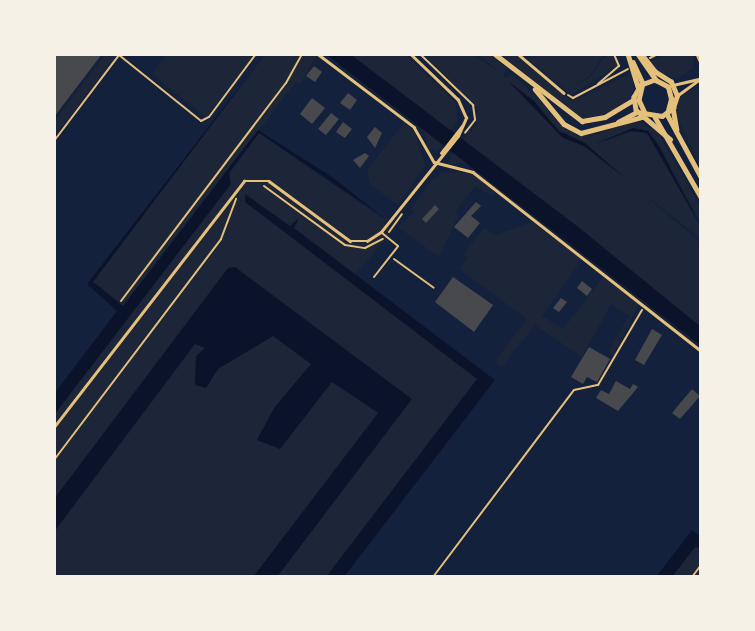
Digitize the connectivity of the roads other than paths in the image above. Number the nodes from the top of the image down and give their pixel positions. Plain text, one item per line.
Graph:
1 (318, 54) edge
2 (410, 54) edge
3 (495, 54) edge
4 (518, 54) edge
5 (640, 54) edge
6 (697, 54) edge
7 (628, 55) edge
8 (701, 63) edge
9 (659, 78) junction
10 (700, 79) edge
11 (643, 83) junction
12 (533, 86) junction
13 (671, 86) junction
14 (638, 88) junction
15 (564, 93) road end
16 (677, 96) junction
17 (633, 100) junction
18 (673, 108) junction
19 (637, 112) junction
20 (667, 114) junction
21 (643, 115) junction
22 (654, 119) junction
23 (617, 122) junction
24 (462, 126) junction
25 (678, 134) junction
26 (441, 153) junction
27 (434, 162) junction
28 (701, 177) edge
29 (701, 197) edge
30 (381, 232) junction
31 (374, 277) dead end
32 (701, 351) edge
33 (54, 427) edge

1 - 27 street
2 - 24 street
3 - 12 main road
4 - 15 street
5 - 9 main road
6 - 8 street
7 - 11 main road
7 - 14 main road
9 - 11 main road
9 - 13 main road
10 - 13 street
10 - 16 street
11 - 14 main road
11 - 21 main road
12 - 17 main road
12 - 23 main road
13 - 16 main road
13 - 20 main road
14 - 17 main road
16 - 18 main road
17 - 19 main road
18 - 20 main road
18 - 25 main road
19 - 21 main road
19 - 23 main road
20 - 22 main road
20 - 25 main road
21 - 22 main road
21 - 23 main road
22 - 29 main road
24 - 26 street
24 - 26 street
25 - 28 main road
26 - 27 street
27 - 30 street
27 - 32 street
30 - 31 lane
30 - 33 street

